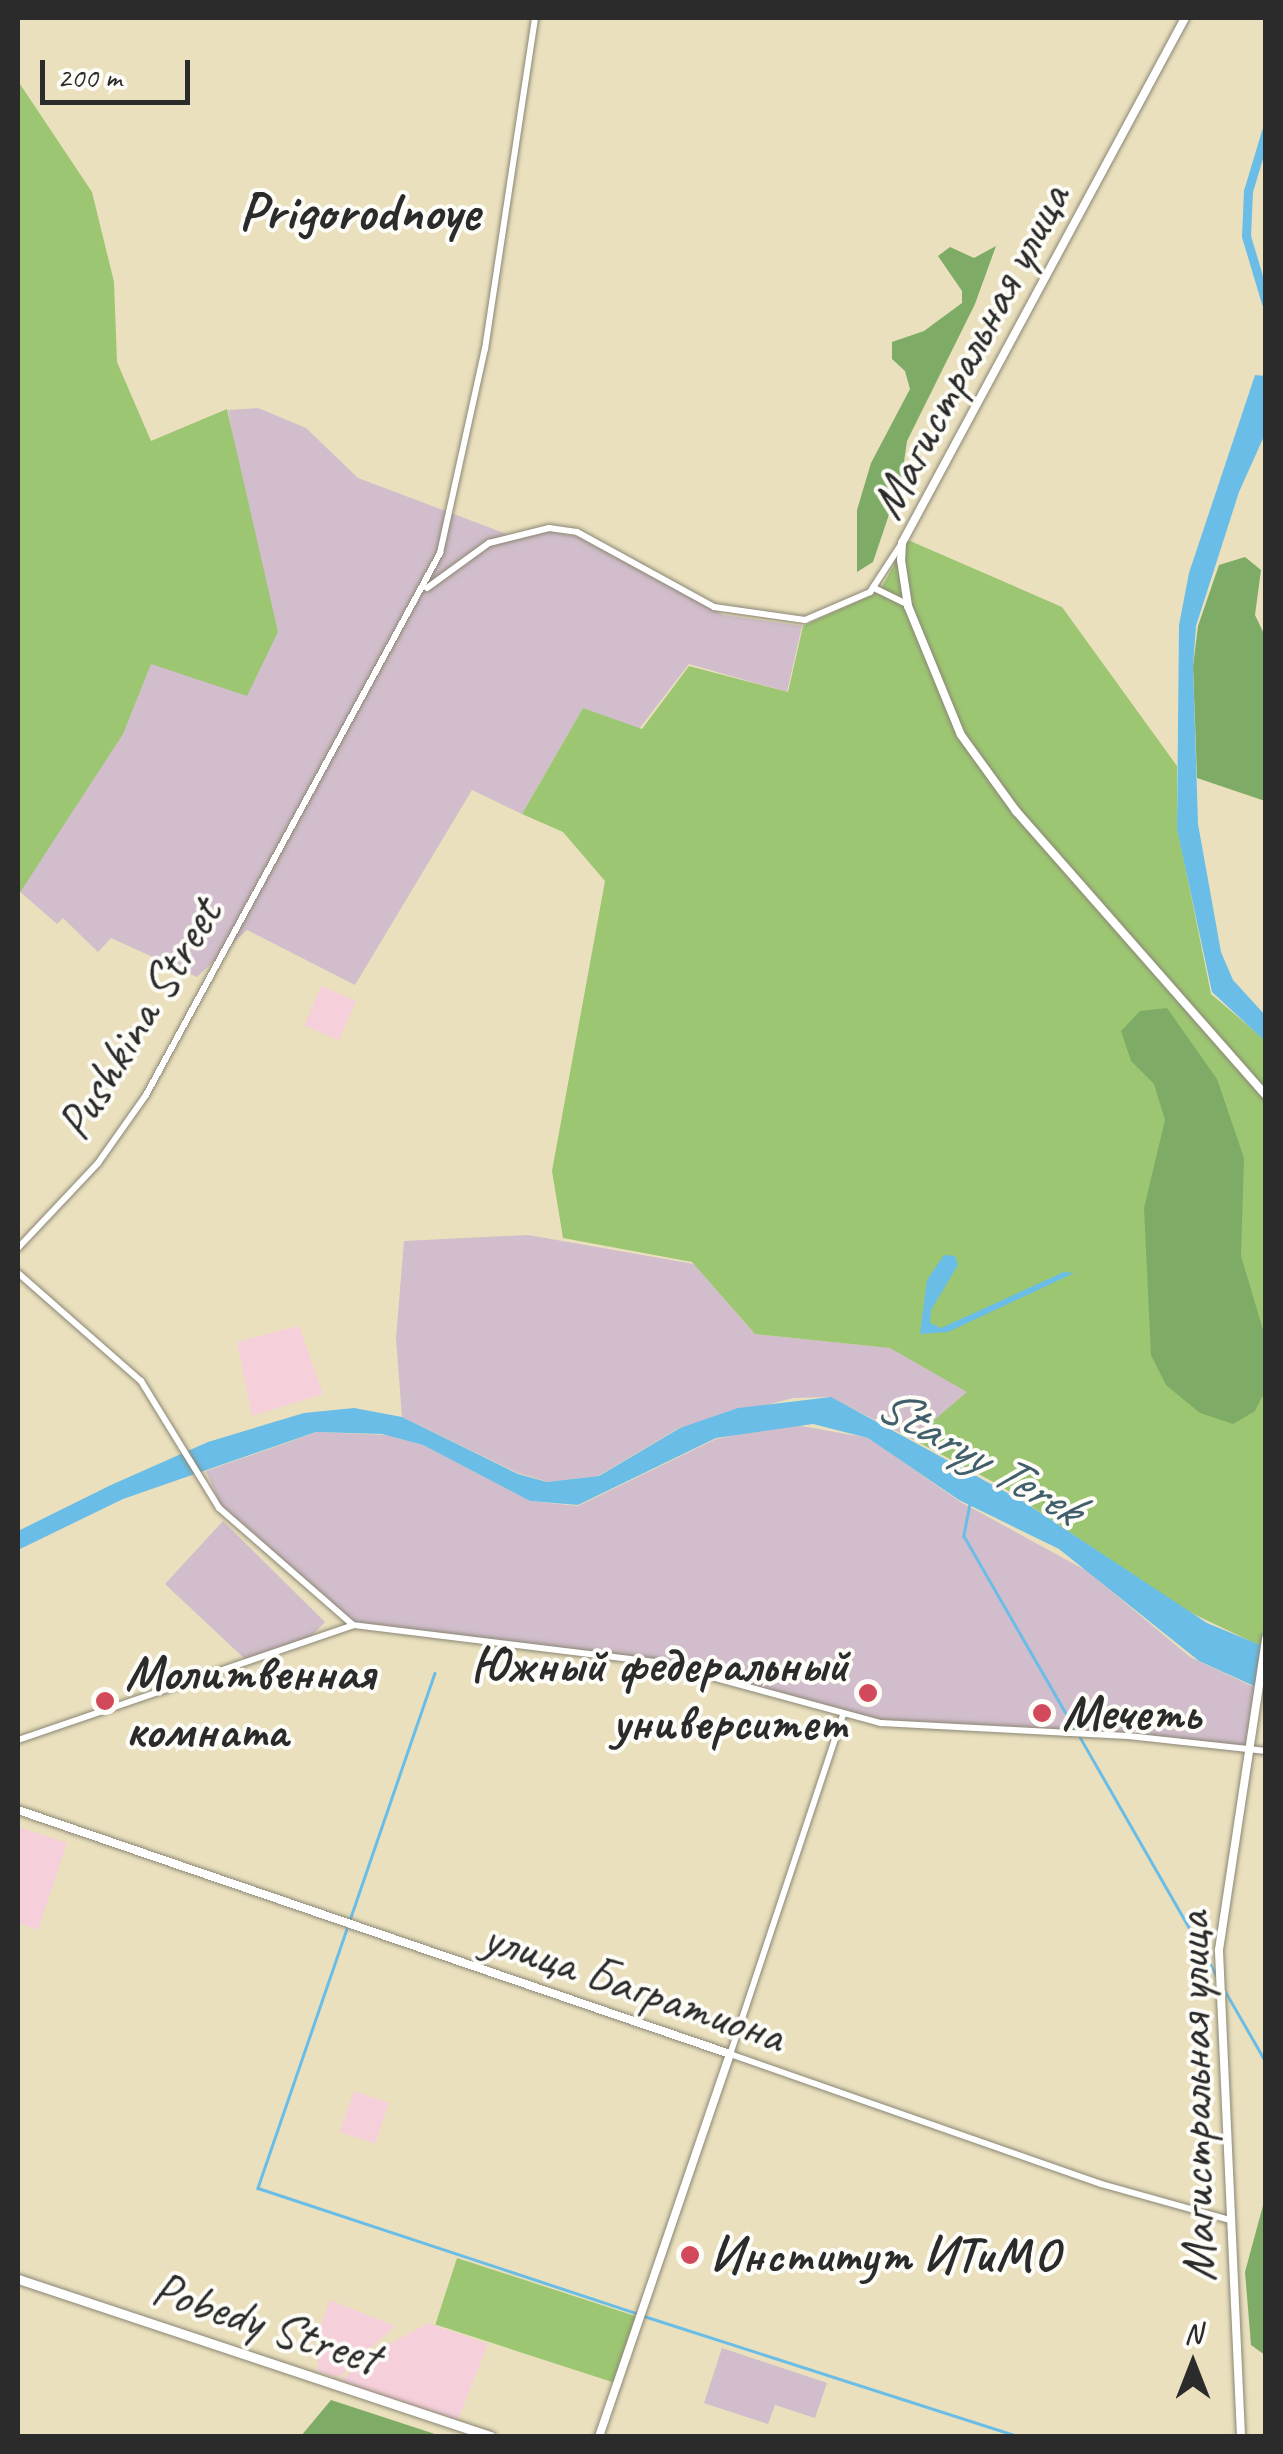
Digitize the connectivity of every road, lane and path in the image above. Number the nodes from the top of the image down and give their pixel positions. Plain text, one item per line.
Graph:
1 (535, 18) edge
2 (1185, 18) edge
3 (902, 543) junction
4 (873, 588) junction
5 (420, 596) junction
6 (908, 606) junction
7 (1266, 1096) edge
8 (18, 1248) edge
9 (18, 1273) edge
10 (353, 1625) junction
11 (1265, 1640) edge
12 (844, 1715) junction
13 (18, 1740) edge
14 (1246, 1749) junction
15 (1266, 1751) edge
16 (18, 1810) edge
17 (730, 2054) junction
18 (1230, 2220) junction
19 (18, 2280) edge
20 (489, 2436) edge
21 (599, 2436) edge
22 (1240, 2436) edge

1 - 5 street
2 - 3 main road, Магистральная улица
3 - 4 street
3 - 6 main road, Магистральная улица
4 - 5 street
4 - 6 street
5 - 8 street, Pushkina Street
6 - 7 main road, Магистральная улица
9 - 10 street
10 - 12 street
10 - 13 street
11 - 14 main road, Магистральная улица
12 - 14 street
12 - 17 street
14 - 15 street
14 - 18 main road, Магистральная улица
16 - 17 main road, улица Багратиона
17 - 18 street, улица Багратиона
17 - 21 main road
18 - 22 main road, Магистральная улица
19 - 20 main road, Pobedy Street

